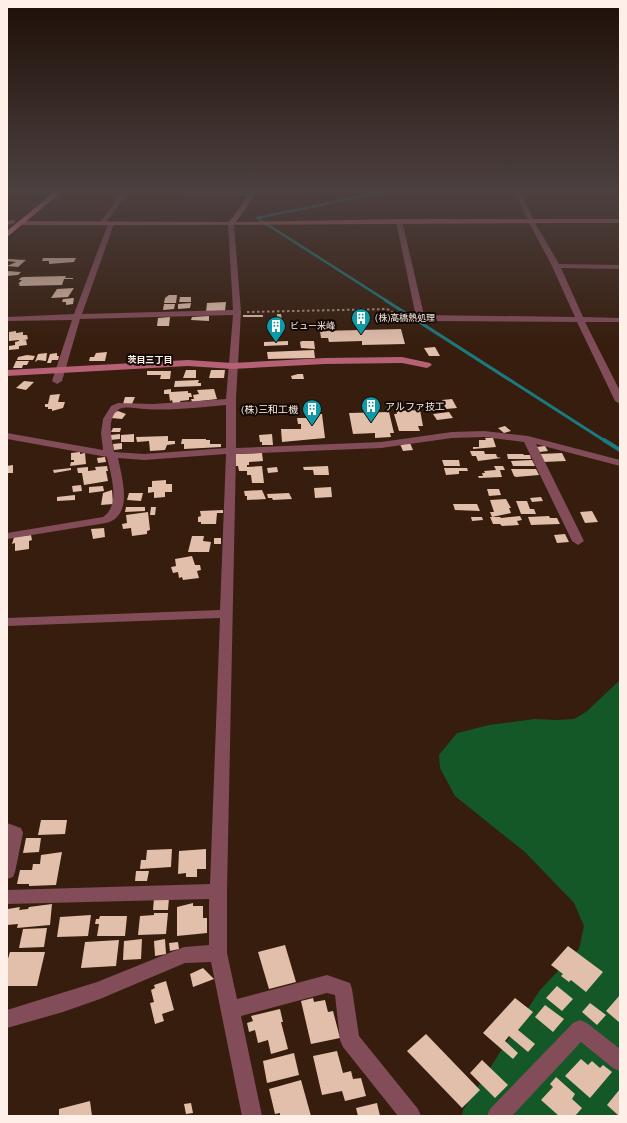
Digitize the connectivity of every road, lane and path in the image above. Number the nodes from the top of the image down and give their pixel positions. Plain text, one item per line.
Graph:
1 (100, 242) edge
2 (232, 242) edge
3 (404, 242) edge
4 (543, 242) edge
5 (556, 266) junction
6 (620, 267) edge
7 (236, 312) junction
8 (77, 317) junction
9 (420, 317) junction
10 (7, 319) edge
11 (580, 320) junction
12 (620, 320) edge
13 (427, 364) dead end
14 (232, 366) junction
15 (62, 369) junction
16 (7, 373) edge
17 (57, 381) dead end
18 (620, 401) edge
19 (231, 402) junction
20 (7, 436) edge
21 (528, 439) junction
22 (231, 452) junction
23 (111, 454) junction
24 (620, 463) edge
25 (7, 536) edge
26 (578, 541) dead end
27 (227, 614) junction
28 (7, 622) edge
29 (7, 829) edge
30 (7, 872) edge
31 (218, 891) junction
32 (7, 897) edge
33 (218, 953) junction
34 (230, 1010) junction
35 (7, 1019) edge
36 (620, 1061) edge
37 (503, 1114) edge
38 (252, 1116) edge
39 (411, 1116) edge

1 - 8 street
2 - 7 street
3 - 9 street
4 - 5 street
5 - 6 street
5 - 11 street
7 - 8 street
7 - 9 path
7 - 14 street
8 - 10 street
8 - 15 street
9 - 11 street
11 - 12 street
11 - 18 street
13 - 14 street
14 - 15 street
14 - 19 street
15 - 16 street
15 - 17 street
19 - 22 street
19 - 23 street
20 - 23 street
21 - 22 street
21 - 24 street
21 - 26 street
22 - 23 street
22 - 27 street
23 - 25 street
27 - 28 street
27 - 31 street
29 - 30 street
31 - 32 street
31 - 33 street
33 - 34 street
33 - 35 street
34 - 38 street
34 - 39 street
36 - 37 street

